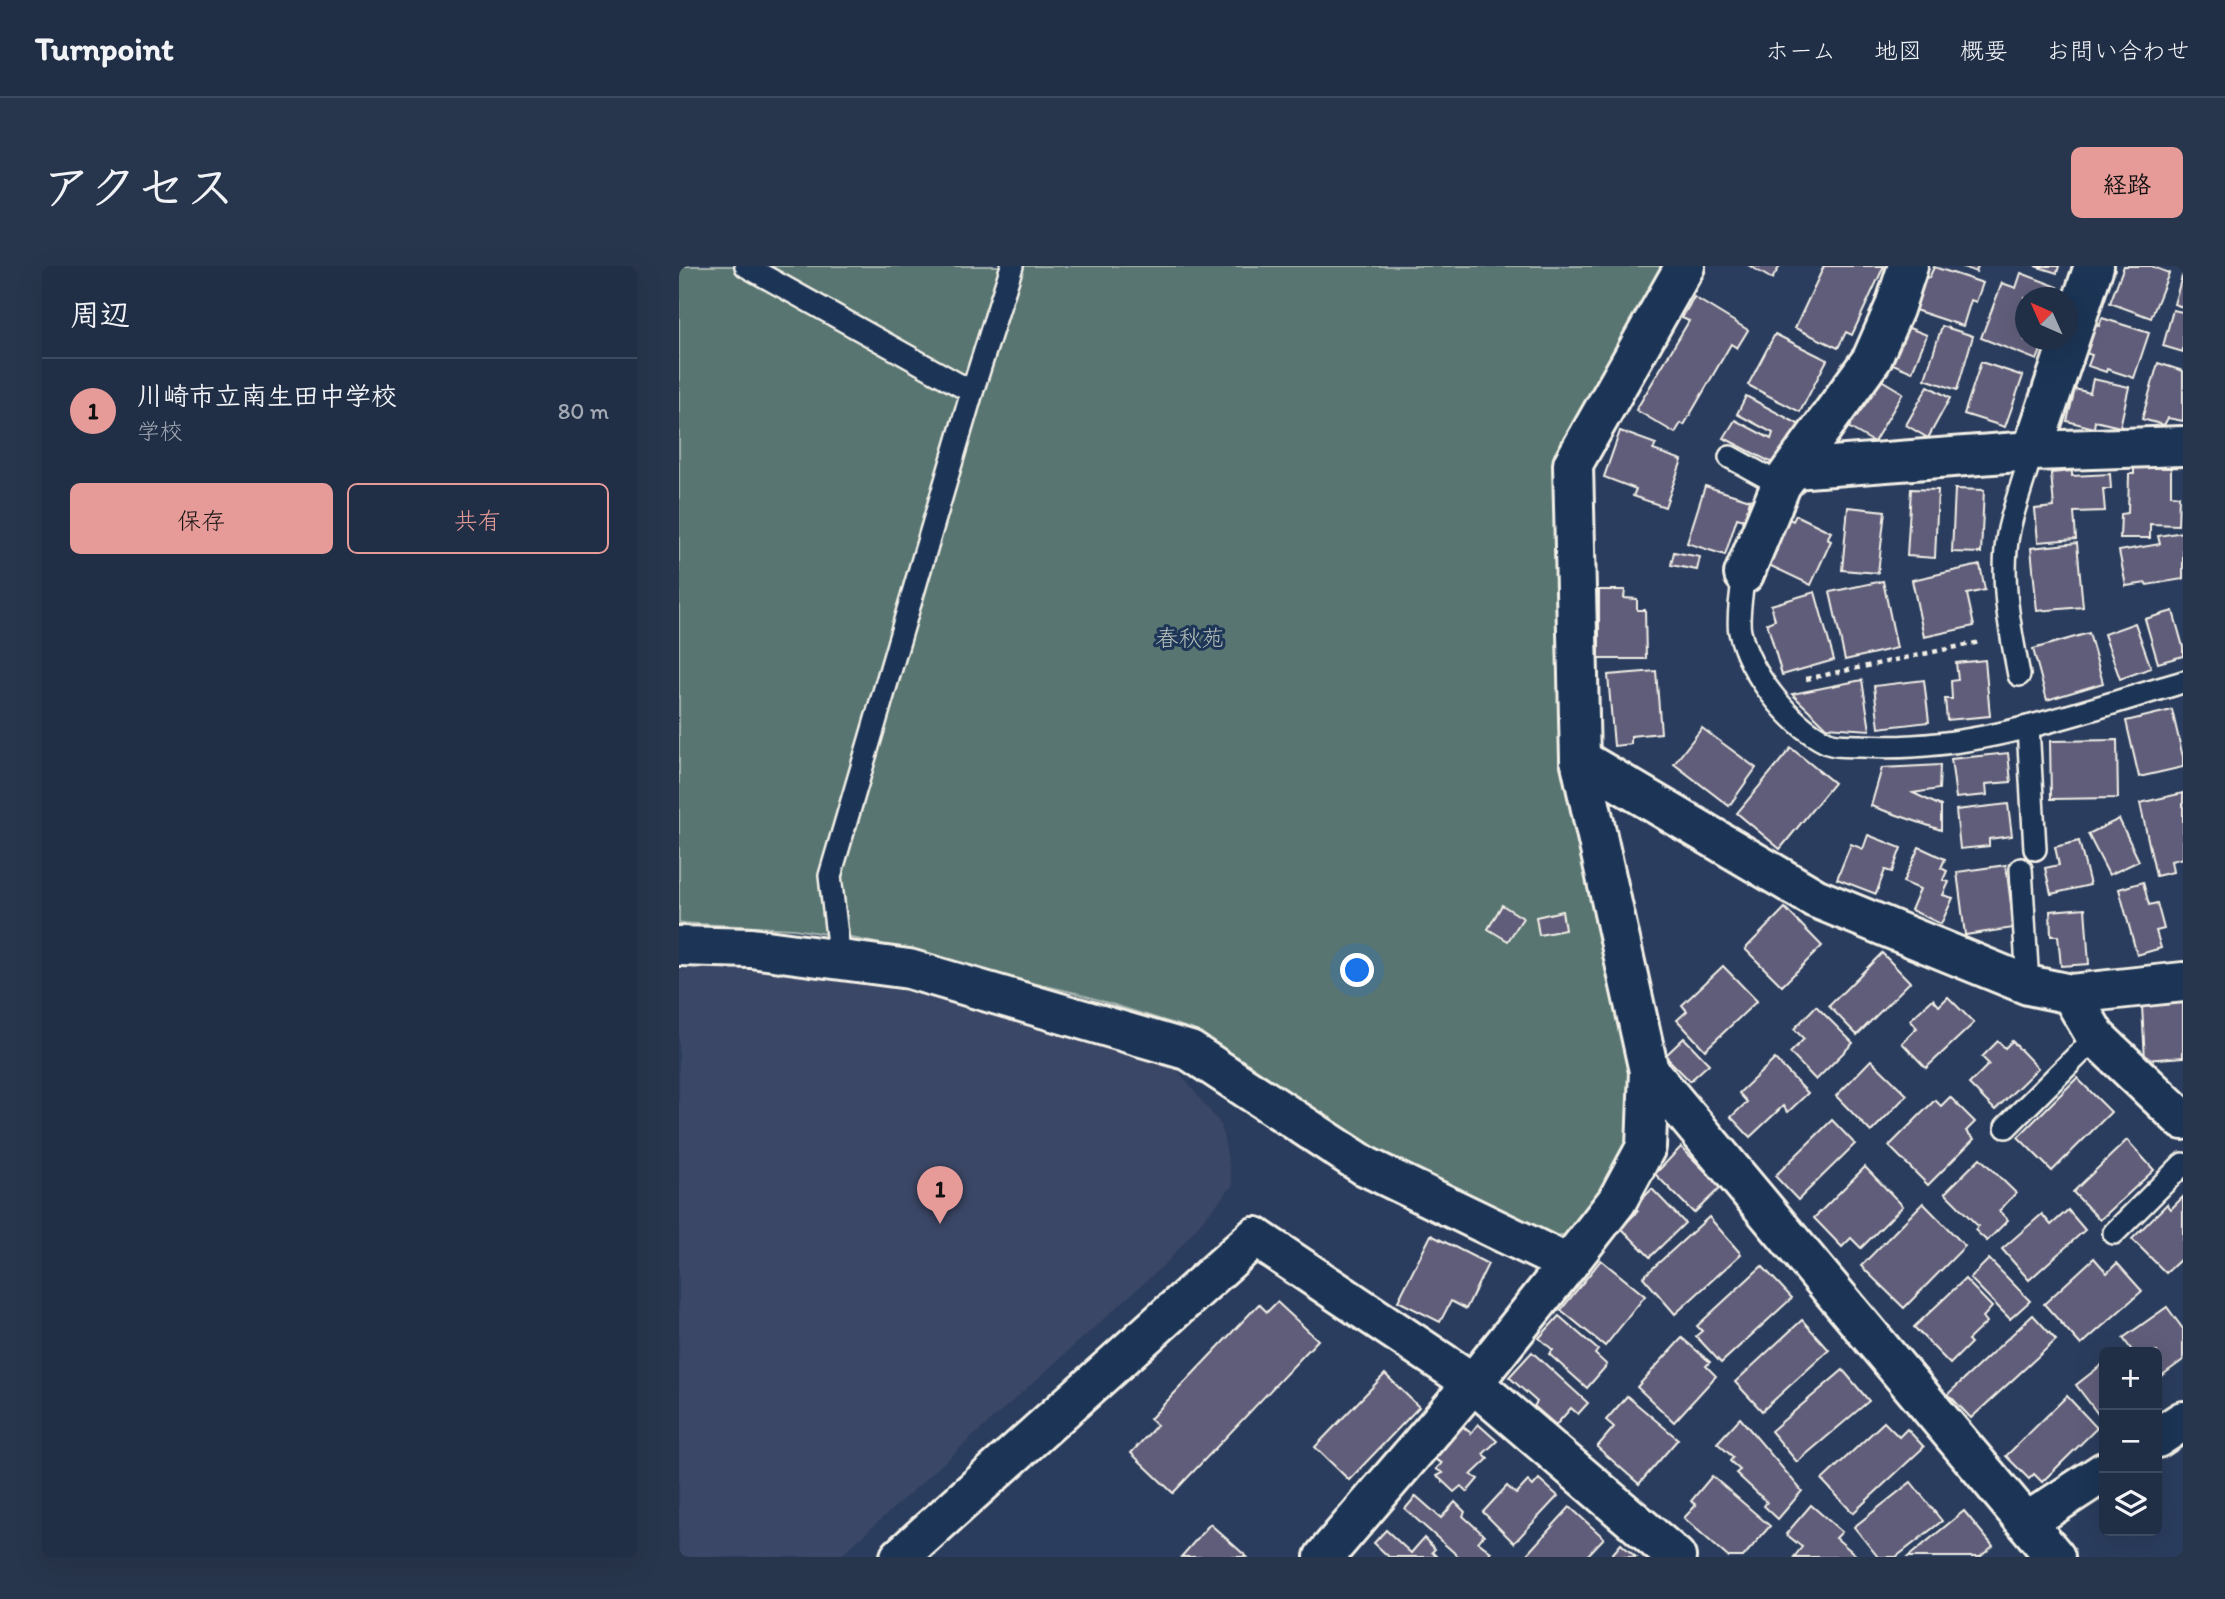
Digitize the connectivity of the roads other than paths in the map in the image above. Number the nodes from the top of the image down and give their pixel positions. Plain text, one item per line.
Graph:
1 (746, 266) edge
2 (1012, 266) edge
3 (1685, 266) edge
4 (1908, 266) edge
5 (2094, 266) edge
6 (972, 392) junction
7 (2183, 446) edge
8 (2032, 451) junction
9 (1730, 457) dead end
10 (1787, 477) junction
11 (1744, 574) joint
12 (2019, 675) dead end
13 (2183, 682) edge
14 (2028, 727) junction
15 (1580, 759) junction
16 (2035, 849) dead end
17 (2021, 869) dead end
18 (679, 946) edge
19 (840, 961) junction
20 (2183, 982) edge
21 (2028, 985) junction
22 (2071, 994) junction
23 (2096, 1037) junction
24 (1649, 1070) junction
25 (2183, 1120) edge
26 (2007, 1127) dead end
27 (2183, 1164) edge
28 (2114, 1233) dead end
29 (1568, 1264) junction
30 (1473, 1383) junction
31 (2183, 1421) edge
32 (2162, 1435) edge
33 (2102, 1473) edge
34 (2027, 1522) junction
35 (900, 1557) edge
36 (1324, 1557) edge
37 (1676, 1557) edge
38 (2055, 1557) edge

1 - 6 lane
2 - 6 lane
3 - 15 street
4 - 10 street
5 - 8 street
6 - 19 lane
7 - 8 street
8 - 10 street
8 - 12 lane
9 - 10 lane
10 - 11 street
11 - 14 lane
13 - 14 lane
14 - 16 lane
15 - 21 street
15 - 24 street
17 - 21 lane
18 - 19 street
19 - 29 street
20 - 22 street
21 - 22 street
22 - 23 street
23 - 25 street
23 - 26 lane
24 - 29 street
24 - 34 street
27 - 28 lane
29 - 30 street
30 - 35 street
30 - 36 street
30 - 37 street
31 - 32 street
33 - 34 street
34 - 38 street

